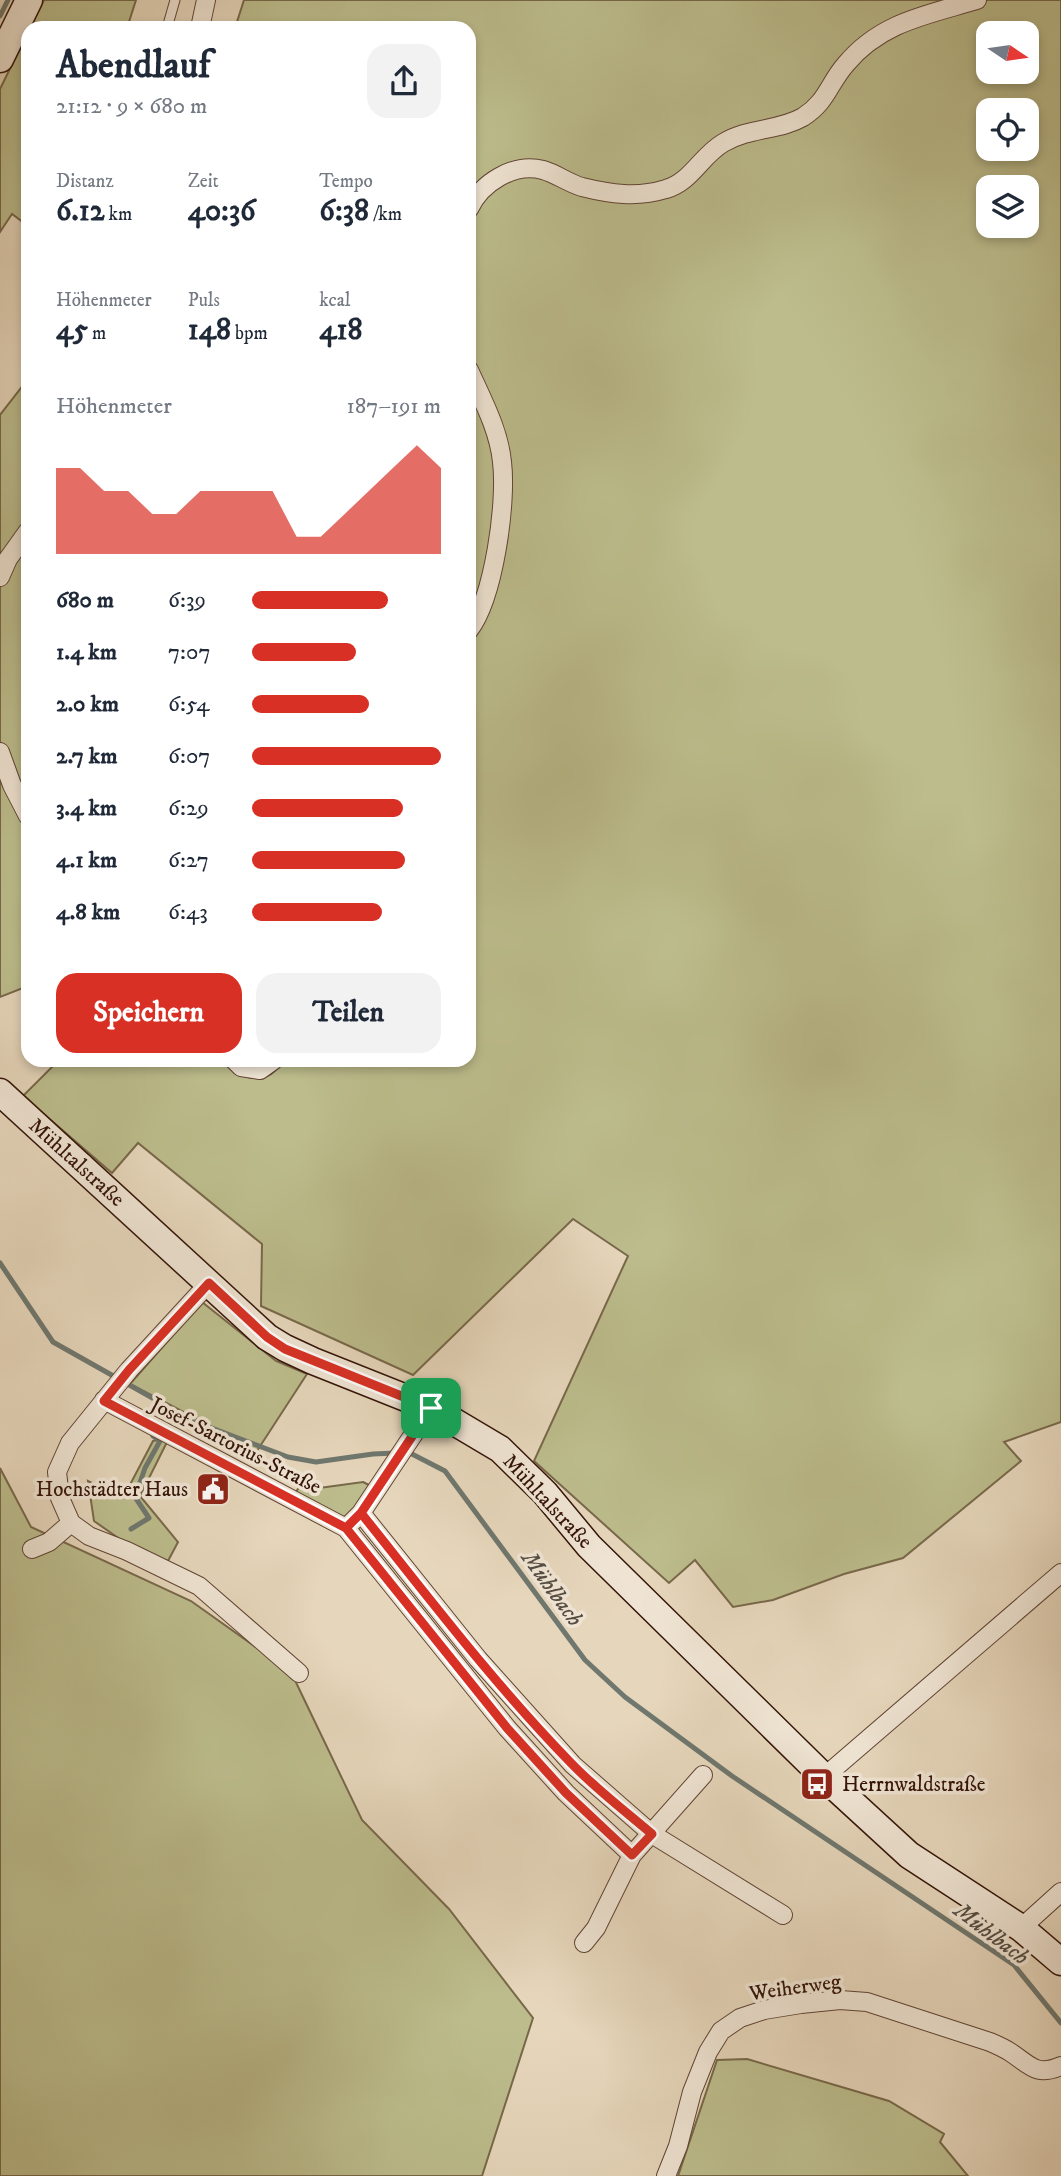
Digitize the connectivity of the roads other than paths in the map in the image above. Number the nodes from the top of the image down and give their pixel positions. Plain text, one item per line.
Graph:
1 (29, 0) edge
2 (176, 0) edge
3 (206, 0) edge
4 (977, 0) edge
5 (170, 21) edge
6 (202, 21) edge
7 (0, 59) edge
8 (476, 198) edge
9 (476, 386) edge
10 (21, 541) edge
11 (0, 577) edge
12 (476, 619) edge
13 (0, 752) edge
14 (21, 802) edge
15 (242, 1067) edge
16 (264, 1067) edge
17 (0, 1092) edge
18 (209, 1283) junction
19 (104, 1401) junction
20 (431, 1408) junction
21 (361, 1513) junction
22 (71, 1523) junction
23 (346, 1528) junction
24 (32, 1549) dead end
25 (1061, 1573) edge
26 (299, 1673) dead end
27 (524, 1712) junction
28 (507, 1728) junction
29 (703, 1775) dead end
30 (824, 1777) junction
31 (652, 1834) junction
32 (632, 1855) junction
33 (1061, 1892) edge
34 (783, 1915) dead end
35 (1021, 1928) junction
36 (584, 1943) dead end
37 (1061, 1962) edge
38 (1061, 2066) edge
39 (666, 2176) edge

1 - 7 main road
2 - 5 lane
3 - 6 street
4 - 8 street
9 - 12 street
10 - 11 street
13 - 14 street
15 - 16 street
17 - 18 main road, Mühltalstraße
18 - 19 street
18 - 20 main road, Mühltalstraße
19 - 22 street
19 - 23 street, Josef-Sartorius-Straße
20 - 21 street
20 - 30 main road, Mühltalstraße
21 - 23 street
21 - 27 street
22 - 24 street
22 - 26 street
23 - 28 street, Josef-Sartorius-Straße
25 - 30 street
27 - 28 street
27 - 31 street
28 - 32 street, Josef-Sartorius-Straße
29 - 31 street
30 - 35 main road, Mühltalstraße
31 - 32 street
31 - 34 street
32 - 36 street
33 - 35 street
35 - 37 main road, Mühltalstraße
38 - 39 street, Weiherweg

